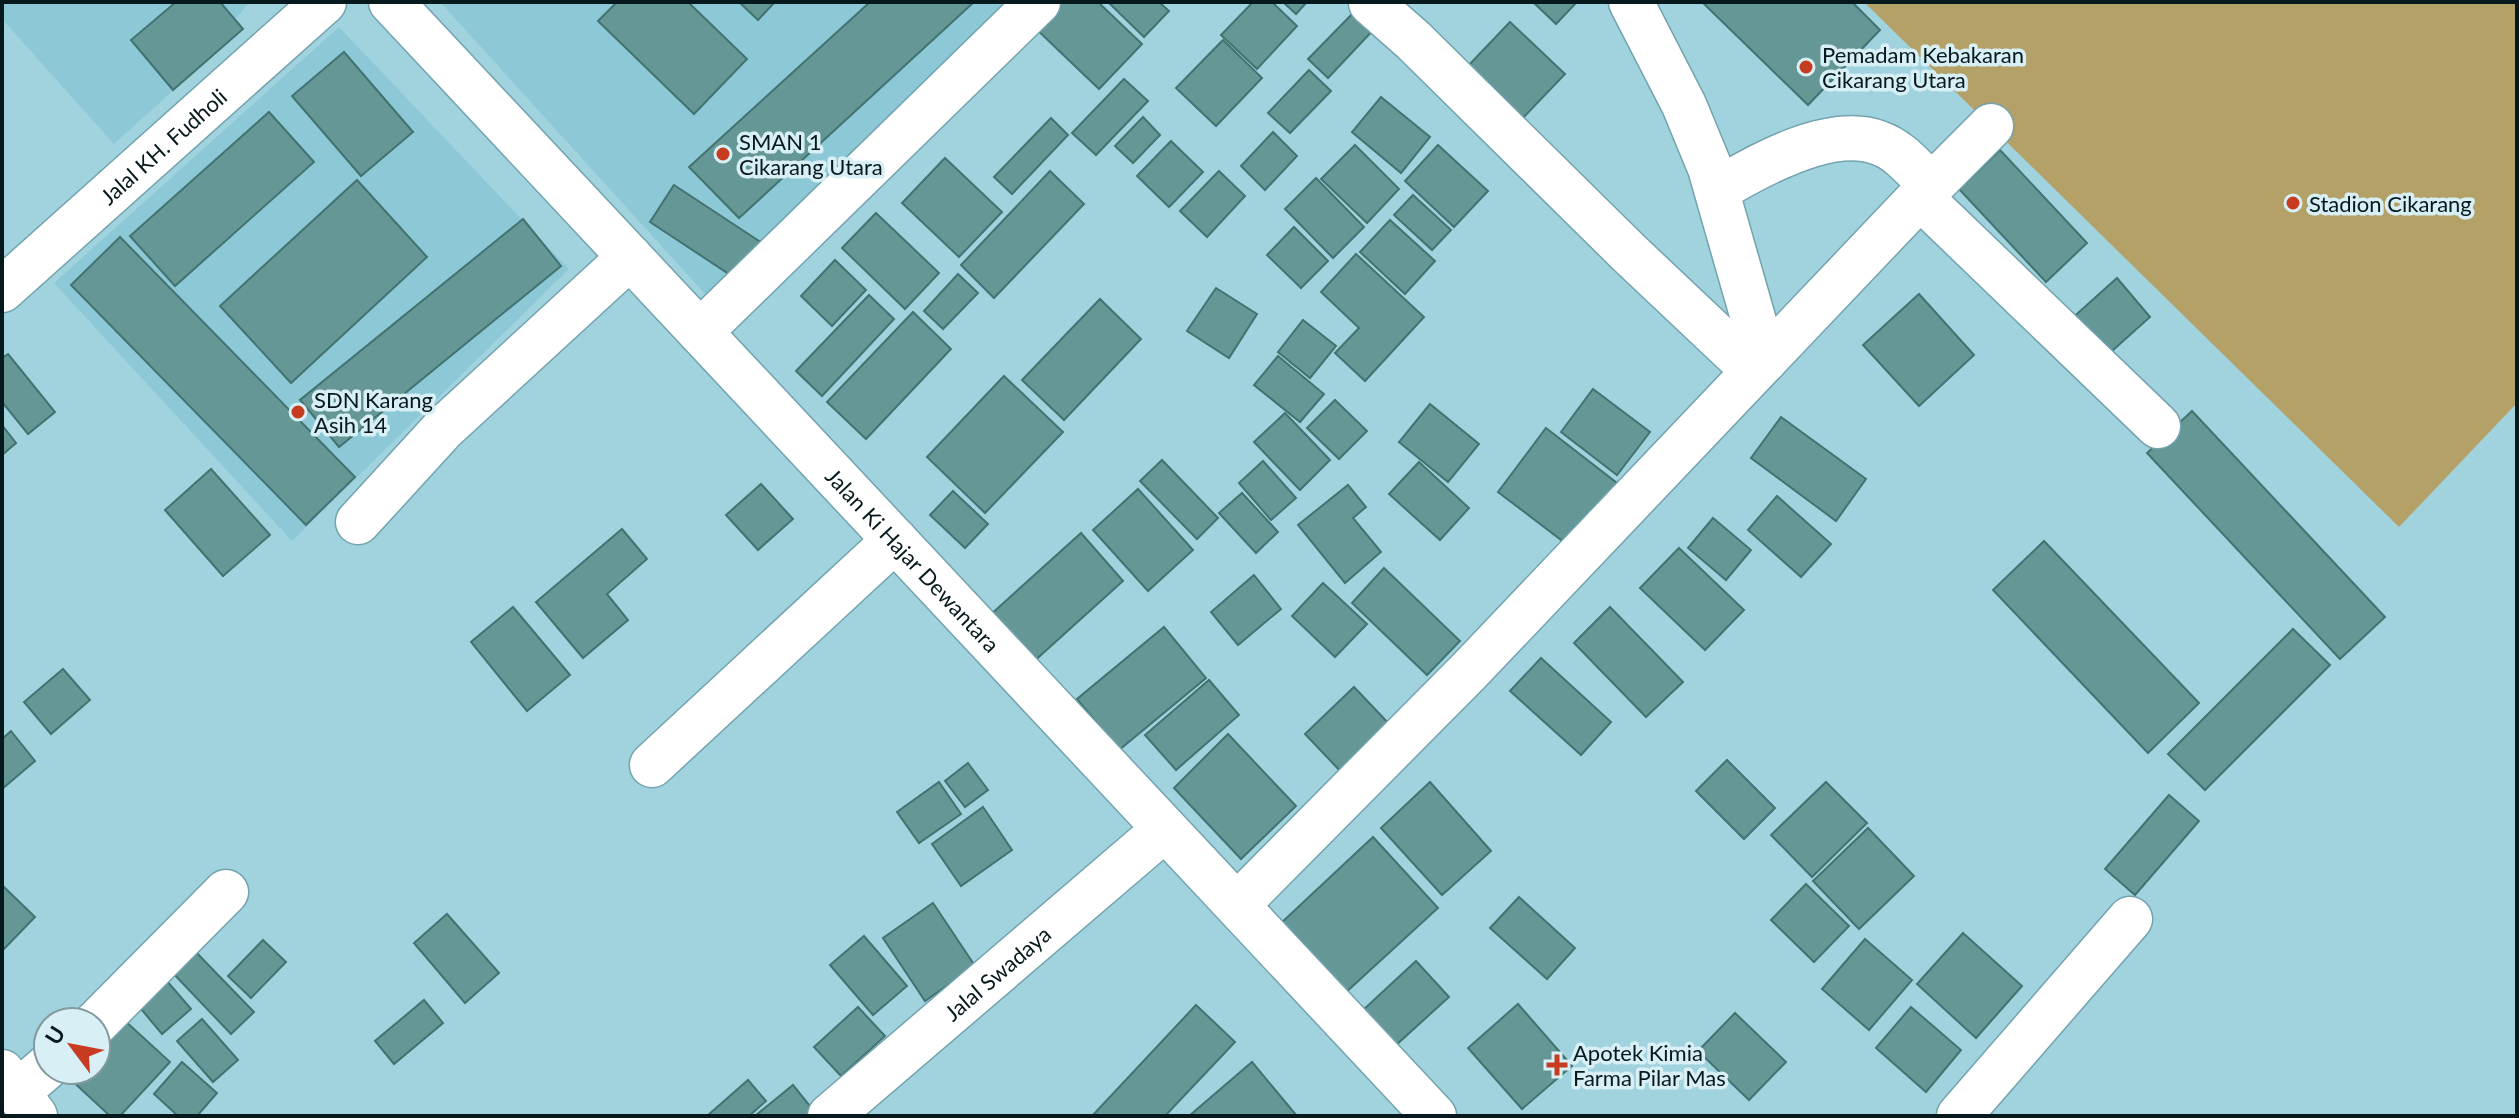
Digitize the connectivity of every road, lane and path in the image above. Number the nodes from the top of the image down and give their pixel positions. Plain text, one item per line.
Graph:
1 (324, 2) edge
2 (391, 2) edge
3 (1038, 2) edge
4 (1631, 2) edge
5 (1371, 3) edge
6 (1991, 126) dead end
7 (1717, 190) junction
8 (1925, 191) junction
9 (630, 257) junction
10 (8, 274) edge
11 (700, 332) junction
12 (1760, 366) junction
13 (2158, 426) dead end
14 (358, 522) dead end
15 (895, 540) junction
16 (652, 765) dead end
17 (1165, 829) junction
18 (226, 892) dead end
19 (1237, 905) junction
20 (2130, 919) dead end
21 (112, 1007) edge
22 (830, 1116) edge
23 (1434, 1116) edge
24 (1959, 1116) edge

1 - 10 street, Jalal KH. Fudholi
2 - 9 street, Jalan Ki Hajar Dewantara
3 - 11 street
4 - 7 street
5 - 12 street
6 - 8 street
7 - 8 street
7 - 12 street
8 - 12 street
8 - 13 street
9 - 11 street, Jalan Ki Hajar Dewantara
9 - 14 street
11 - 15 street, Jalan Ki Hajar Dewantara
12 - 19 street
15 - 16 street
15 - 17 street, Jalan Ki Hajar Dewantara
17 - 19 street, Jalan Ki Hajar Dewantara
17 - 22 street, Jalal Swadaya
18 - 21 street
19 - 23 street, Jalan Ki Hajar Dewantara
20 - 24 street

